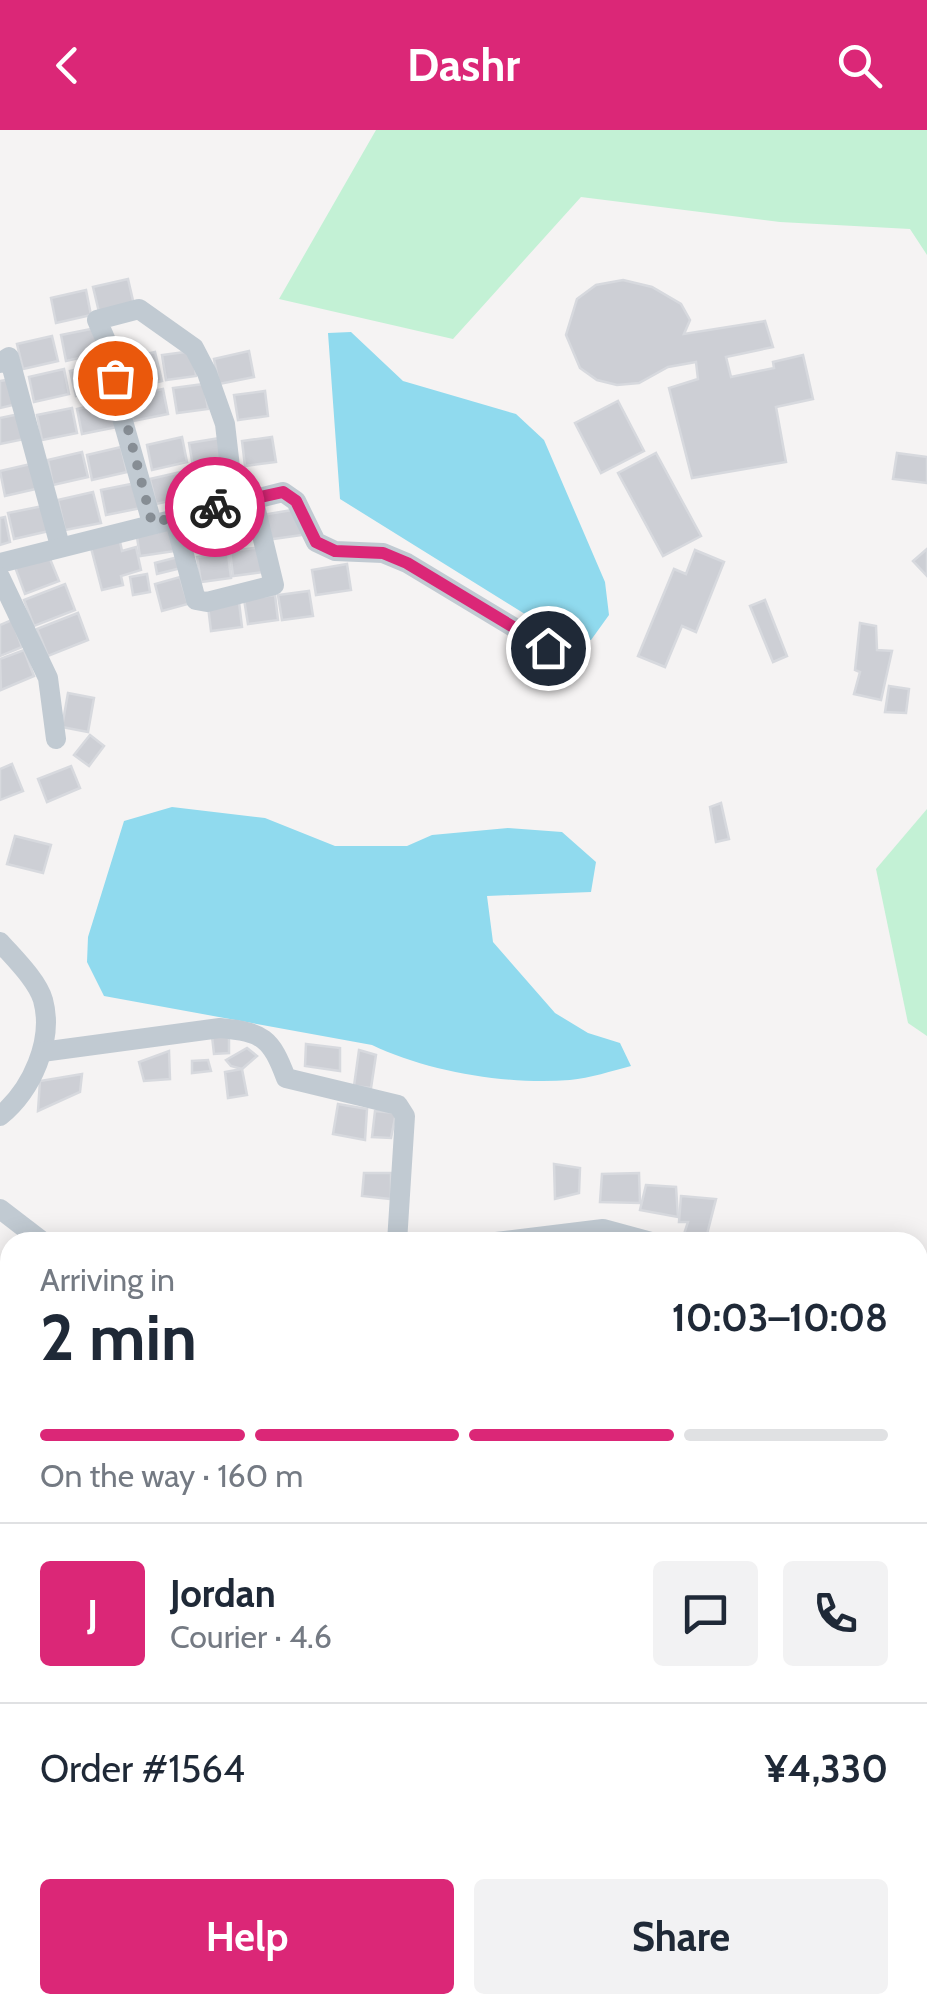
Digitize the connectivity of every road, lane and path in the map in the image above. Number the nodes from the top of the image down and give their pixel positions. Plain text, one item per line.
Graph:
1 (0, 362) edge
2 (243, 500) junction
3 (174, 518) junction
4 (152, 523) junction
5 (60, 546) junction
6 (0, 563) edge
7 (0, 577) edge
8 (548, 648) dead end
9 (56, 739) dead end
10 (0, 942) edge
11 (42, 1052) junction
12 (0, 1116) edge
13 (0, 1208) edge
14 (31, 1232) edge
15 (398, 1232) edge
16 (578, 1232) edge
17 (613, 1232) edge

1 - 5 street
2 - 3 street
2 - 3 street
2 - 4 street
2 - 8 street
3 - 4 street
4 - 5 street
5 - 6 street
7 - 9 street
10 - 11 street
11 - 12 street
11 - 15 street
13 - 14 street
16 - 17 street

